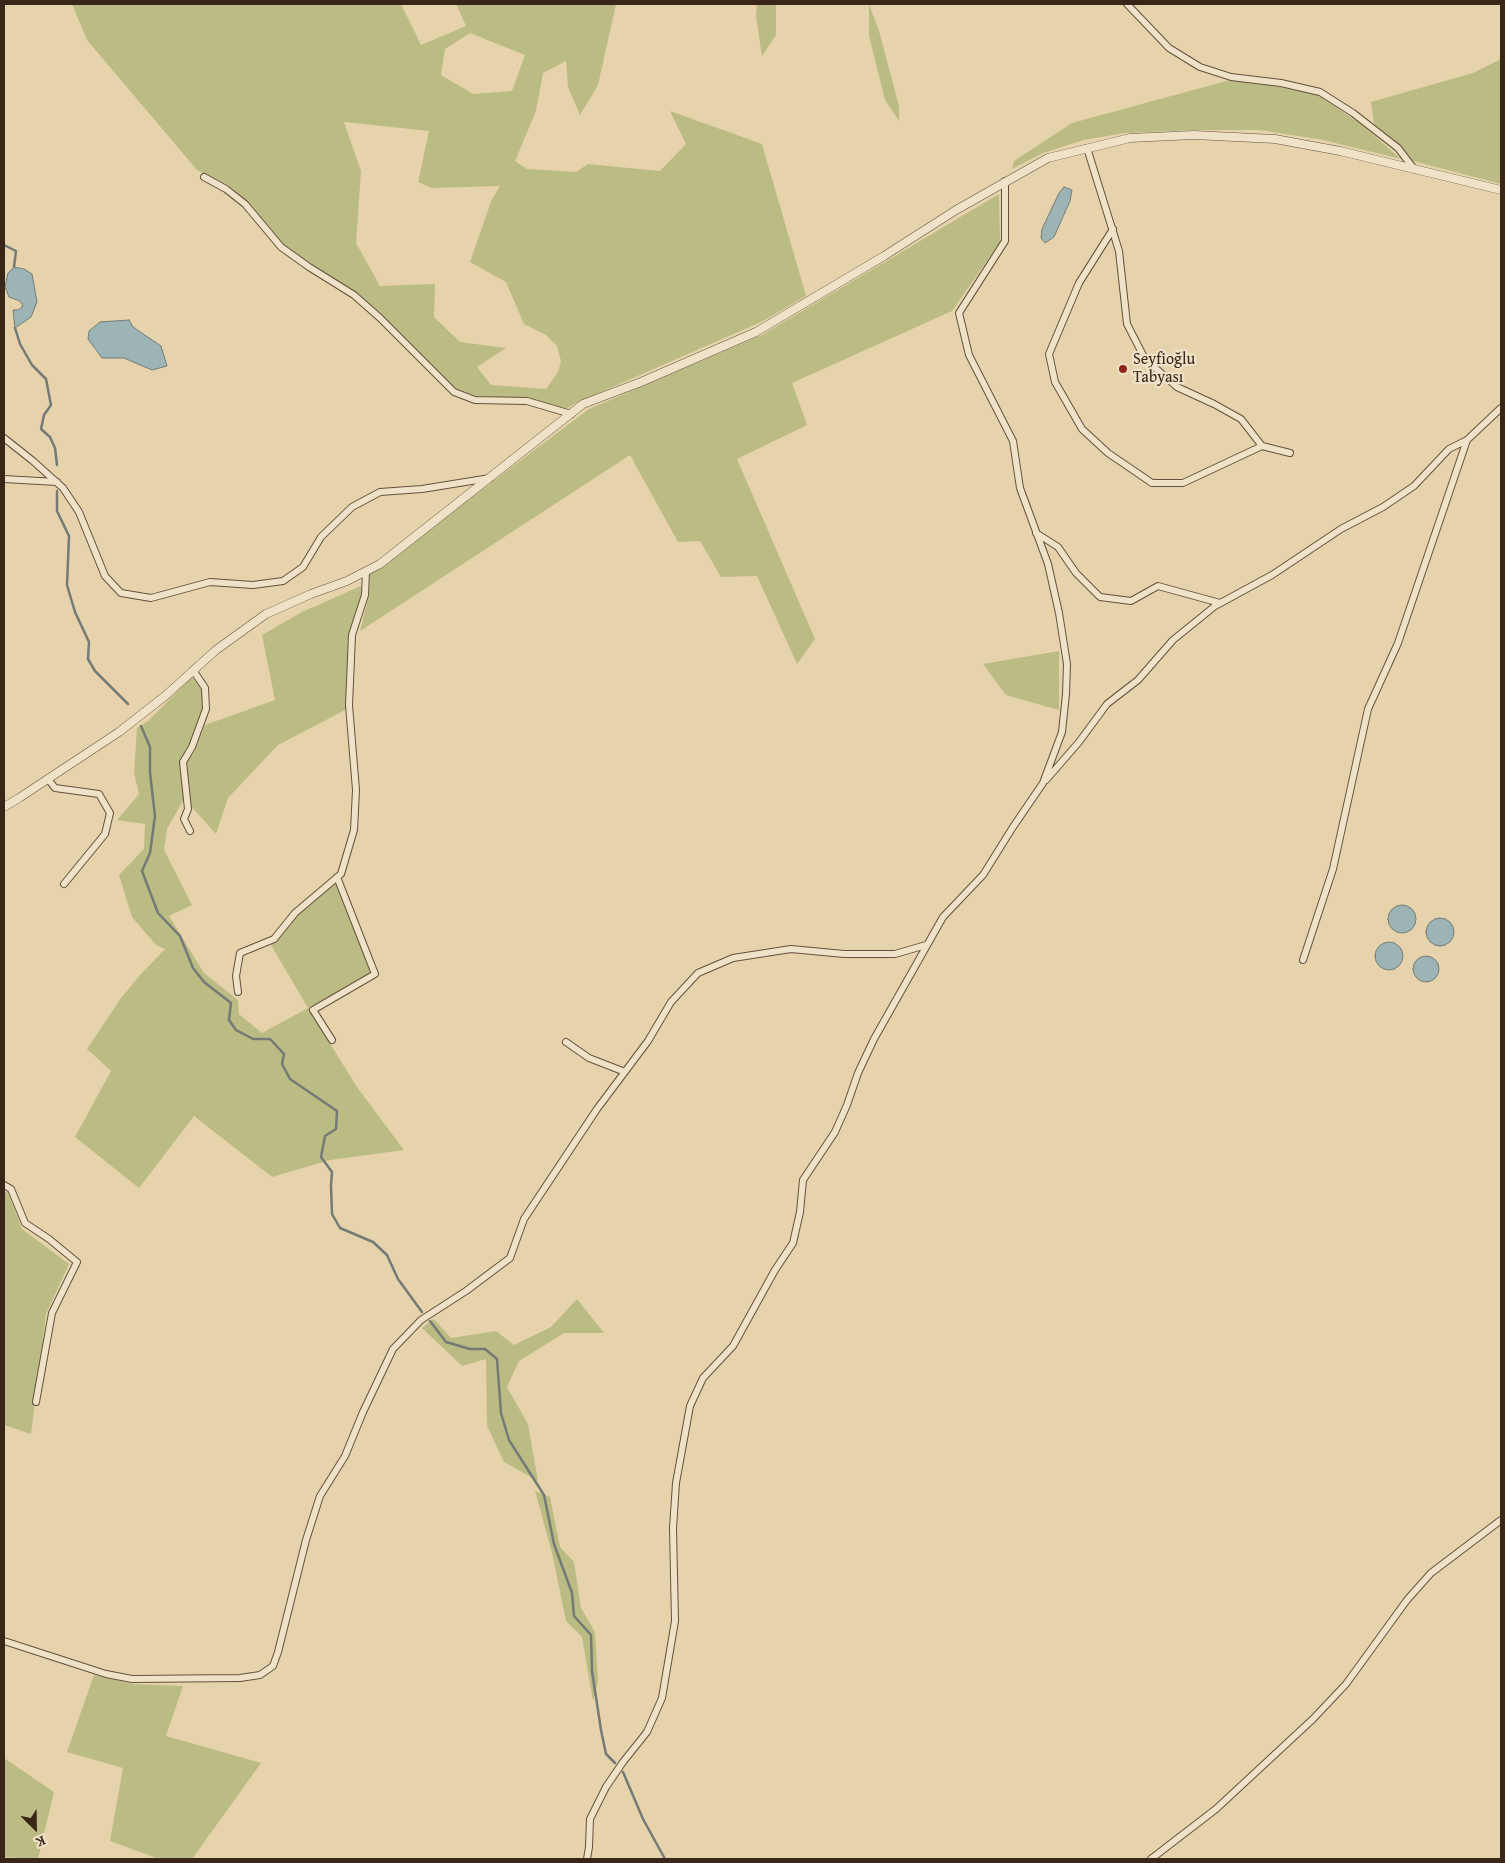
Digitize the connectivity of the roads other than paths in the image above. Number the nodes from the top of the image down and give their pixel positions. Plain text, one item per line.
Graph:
1 (1127, 4) edge
2 (1088, 148) junction
3 (1414, 169) junction
4 (204, 177) dead end
5 (1005, 181) junction
6 (1501, 190) edge
7 (1113, 230) junction
8 (1501, 408) edge
9 (571, 414) junction
10 (4, 438) edge
11 (1467, 440) junction
12 (1262, 446) junction
13 (1290, 453) dead end
14 (491, 478) junction
15 (4, 479) edge
16 (57, 482) junction
17 (1036, 532) junction
18 (366, 571) junction
19 (1220, 603) junction
20 (193, 670) junction
21 (48, 779) junction
22 (1043, 783) junction
23 (4, 807) edge
24 (190, 831) dead end
25 (336, 877) junction
26 (64, 884) dead end
27 (926, 945) junction
28 (1303, 960) dead end
29 (238, 992) dead end
30 (332, 1040) dead end
31 (566, 1042) dead end
32 (625, 1072) junction
33 (4, 1185) edge
34 (36, 1402) dead end
35 (1501, 1520) edge
36 (4, 1641) edge
37 (587, 1859) edge
38 (1151, 1859) edge

1 - 3 street
2 - 3 street
2 - 5 street
2 - 7 street
3 - 6 street
4 - 9 street
5 - 9 street
5 - 17 street
7 - 12 street
7 - 12 street
8 - 11 street
9 - 14 street
10 - 16 street
11 - 19 street
11 - 28 street
12 - 13 street
14 - 16 street
14 - 18 street
15 - 16 street
17 - 19 street
17 - 22 street
18 - 20 street
18 - 25 street
19 - 22 street
20 - 21 street
20 - 24 street
21 - 23 street
21 - 26 street
22 - 27 street
25 - 29 street
25 - 30 street
27 - 32 street
27 - 37 street
31 - 32 street
32 - 36 street
33 - 34 street
35 - 38 street

